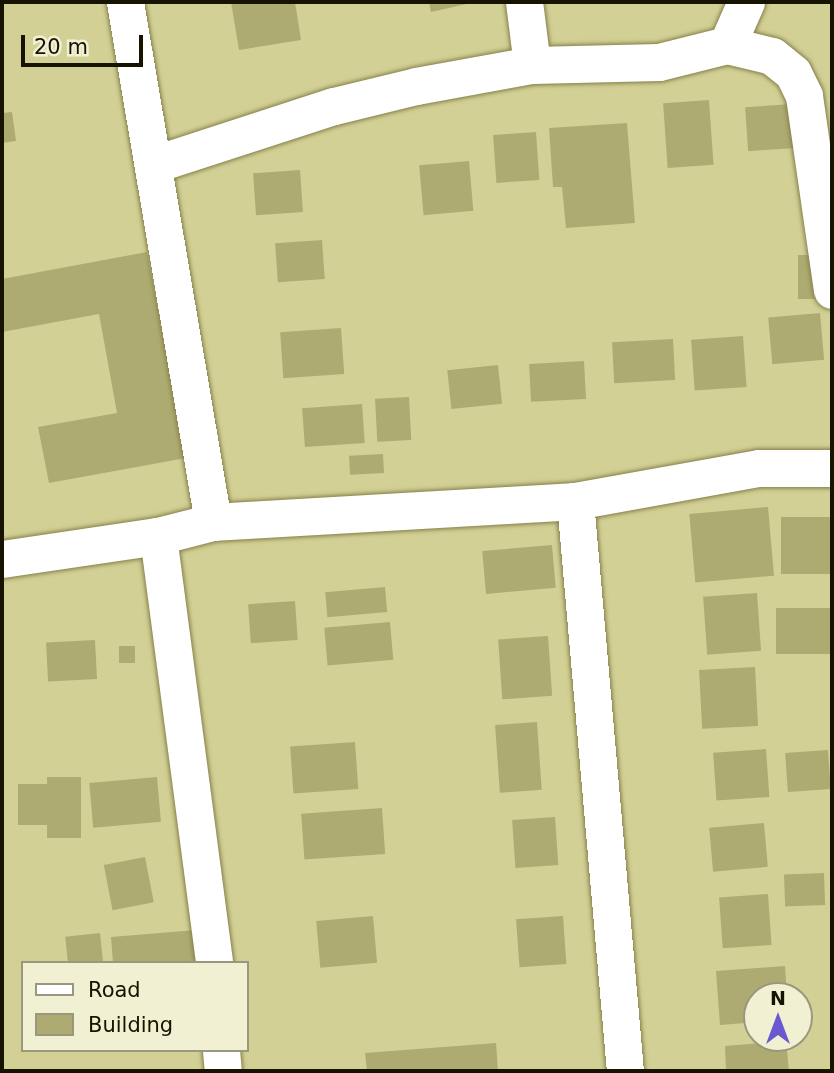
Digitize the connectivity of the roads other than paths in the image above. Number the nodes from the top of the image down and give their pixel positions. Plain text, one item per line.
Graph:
1 (125, 2) edge
2 (524, 2) edge
3 (746, 2) edge
4 (727, 45) junction
5 (532, 65) junction
6 (155, 164) junction
7 (832, 290) edge
8 (832, 468) edge
9 (575, 500) junction
10 (213, 522) junction
11 (158, 536) junction
12 (2, 559) edge
13 (215, 961) edge
14 (222, 1052) edge
15 (223, 1071) edge
16 (625, 1071) edge

1 - 6 street
2 - 5 street
3 - 4 street
4 - 5 street
4 - 7 street
5 - 6 street
6 - 10 street
8 - 9 street
9 - 10 street
9 - 16 street
10 - 11 street
11 - 12 street
11 - 13 street
14 - 15 street

